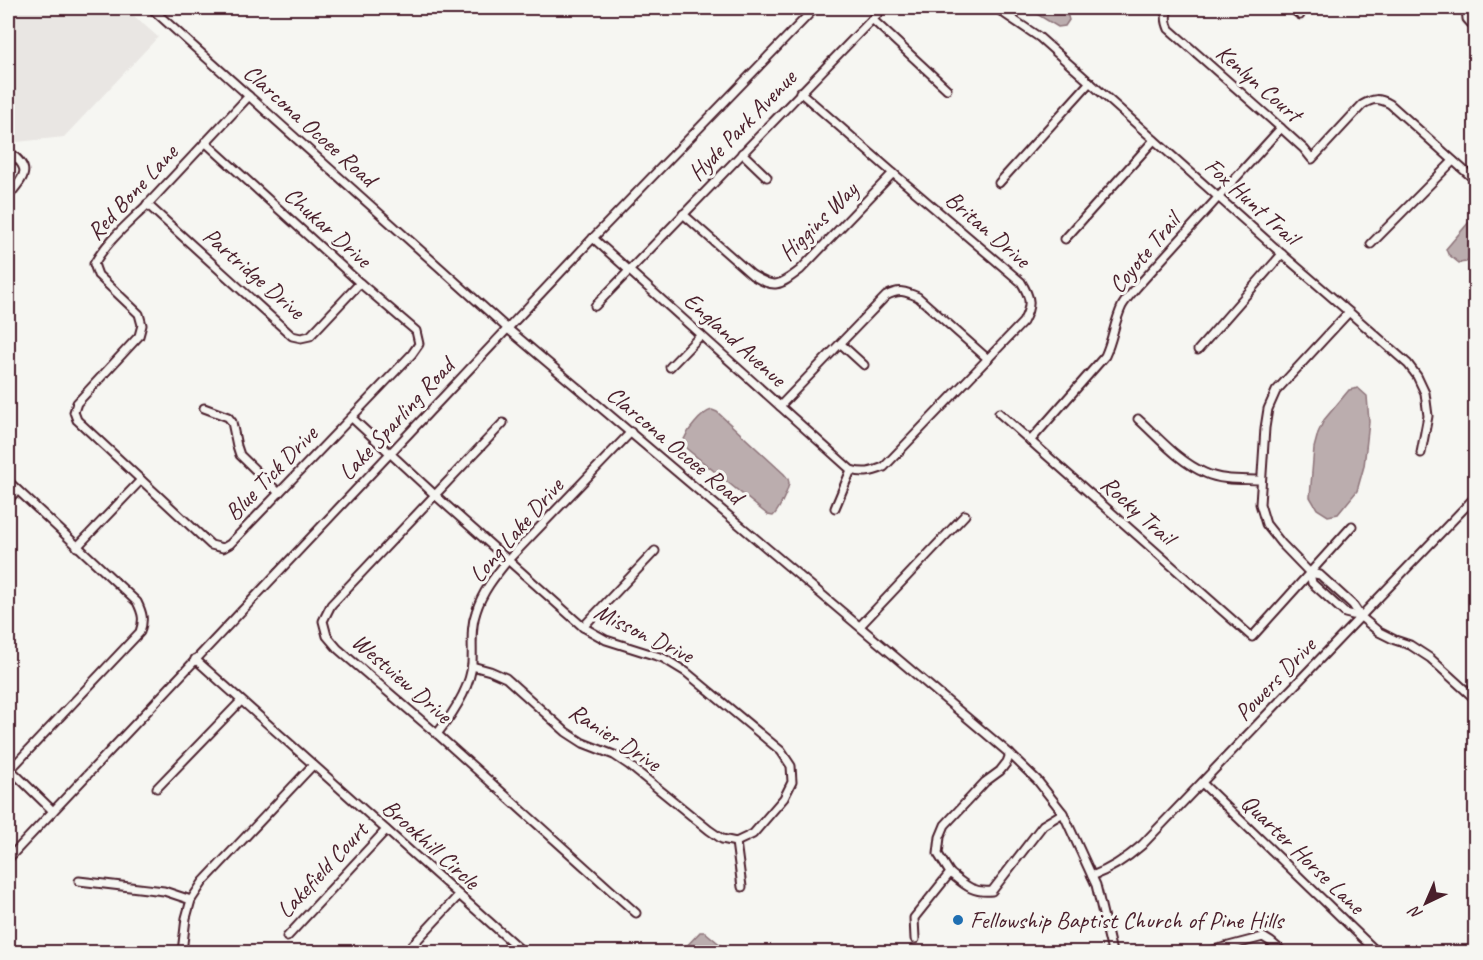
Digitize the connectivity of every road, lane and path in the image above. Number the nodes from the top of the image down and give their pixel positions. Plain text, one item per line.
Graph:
1 (151, 8) edge
2 (815, 8) edge
3 (883, 8) edge
4 (996, 8) edge
5 (1170, 8) edge
6 (1291, 8) edge
7 (1466, 8) edge
8 (1300, 15) dead end
9 (872, 19) junction
10 (1476, 29) edge
11 (1090, 82) junction
12 (947, 89) dead end
13 (800, 92) junction
14 (249, 96) junction
15 (1281, 128) junction
16 (1155, 140) junction
17 (205, 142) junction
18 (8, 151) edge
19 (742, 153) junction
20 (1453, 161) junction
21 (893, 173) junction
22 (767, 177) dead end
23 (1476, 181) edge
24 (999, 183) dead end
25 (8, 197) edge
26 (1218, 197) junction
27 (147, 204) junction
28 (683, 214) junction
29 (593, 238) junction
30 (1065, 239) dead end
31 (1371, 244) dead end
32 (1282, 254) junction
33 (629, 269) junction
34 (1476, 277) edge
35 (360, 283) junction
36 (1476, 294) edge
37 (595, 306) dead end
38 (1349, 312) junction
39 (508, 329) junction
40 (701, 335) junction
41 (419, 344) joint
42 (841, 344) junction
43 (1198, 350) dead end
44 (988, 358) junction
45 (864, 365) dead end
46 (670, 367) dead end
47 (780, 406) junction
48 (204, 408) dead end
49 (999, 413) dead end
50 (352, 418) junction
51 (1138, 420) dead end
52 (503, 423) dead end
53 (631, 432) junction
54 (1030, 441) junction
55 (391, 453) junction
56 (1421, 453) dead end
57 (851, 470) junction
58 (141, 480) junction
59 (1261, 480) junction
60 (8, 482) edge
61 (17, 490) junction
62 (279, 493) junction
63 (435, 495) junction
64 (1476, 497) edge
65 (8, 500) edge
66 (835, 508) dead end
67 (965, 515) dead end
68 (1352, 526) dead end
69 (77, 546) junction
70 (655, 551) dead end
71 (508, 560) junction
72 (1310, 573) junction
73 (1361, 617) junction
74 (860, 626) junction
75 (583, 627) junction
76 (195, 659) junction
77 (472, 666) junction
78 (1476, 700) edge
79 (241, 701) junction
80 (437, 734) junction
81 (1010, 753) junction
82 (313, 765) junction
83 (8, 769) edge
84 (1202, 783) junction
85 (157, 788) dead end
86 (53, 811) junction
87 (1063, 813) junction
88 (386, 830) junction
89 (736, 842) junction
90 (8, 859) edge
91 (950, 873) junction
92 (1092, 876) junction
93 (79, 881) dead end
94 (742, 887) dead end
95 (459, 896) junction
96 (191, 900) junction
97 (636, 913) dead end
98 (287, 938) dead end
99 (915, 939) dead end
100 (182, 952) edge
101 (406, 952) edge
102 (523, 952) edge
103 (1112, 952) edge
104 (1206, 952) edge
105 (1282, 952) edge
106 (1377, 952) edge

1 - 14 street, Clarcona Ocoee Road
2 - 29 street, Lake Sparling Road
3 - 9 street, Hyde Park Avenue
4 - 11 street, Fox Hunt Trail
5 - 15 street, Kenlyn Court
6 - 8 street
7 - 10 street
9 - 12 street
9 - 13 street, Hyde Park Avenue
11 - 16 street, Fox Hunt Trail
11 - 24 street
13 - 19 street, Hyde Park Avenue
13 - 21 street, Britan Drive
14 - 17 street, Red Bone Lane
14 - 39 street, Clarcona Ocoee Road
15 - 20 street, Kenlyn Court
15 - 26 street, Coyote Trail
16 - 26 street, Fox Hunt Trail
16 - 30 street
17 - 27 street, Red Bone Lane
17 - 35 street, Chukar Drive
18 - 25 street
19 - 22 street
19 - 28 street, Hyde Park Avenue
20 - 23 street
20 - 31 street
21 - 28 street, Higgins Way
21 - 44 street, Britan Drive
26 - 32 street, Fox Hunt Trail
26 - 54 street, Coyote Trail
27 - 35 street, Partridge Drive
27 - 58 street, Red Bone Lane
28 - 33 street, Hyde Park Avenue
29 - 33 street, England Avenue
29 - 39 street, Lake Sparling Road
32 - 38 street, Fox Hunt Trail
32 - 43 street
33 - 37 street, Hyde Park Avenue
33 - 40 street, England Avenue
34 - 36 street
35 - 41 street, Chukar Drive
38 - 56 street, Fox Hunt Trail
38 - 59 street
39 - 53 street, Clarcona Ocoee Road
39 - 55 street, Lake Sparling Road
40 - 46 street
40 - 47 street, England Avenue
41 - 50 street, Blue Tick Drive
42 - 44 street
42 - 45 street
42 - 47 street
44 - 57 street, Britan Drive
47 - 57 street, England Avenue
48 - 62 street
49 - 54 street, Rocky Trail
50 - 55 street, Misson Drive
50 - 62 street, Blue Tick Drive
51 - 59 street
52 - 63 street, Westview Drive
53 - 71 street, Long Lake Drive
53 - 74 street, Clarcona Ocoee Road
54 - 72 street, Rocky Trail
55 - 63 street, Misson Drive
55 - 76 street, Lake Sparling Road
57 - 66 street
58 - 62 street, Blue Tick Drive
58 - 69 street
59 - 72 street
60 - 61 street
61 - 65 street
61 - 69 street
63 - 71 street, Misson Drive
63 - 80 street, Westview Drive
64 - 73 street, Powers Drive
67 - 74 street
68 - 72 street
69 - 83 street
70 - 75 street
71 - 75 street, Misson Drive
71 - 77 street, Long Lake Drive
72 - 73 street
72 - 73 street
73 - 78 street
73 - 84 street, Powers Drive
74 - 81 street, Clarcona Ocoee Road
75 - 89 street, Misson Drive
76 - 79 street, Brookhill Circle
76 - 86 street, Lake Sparling Road
77 - 80 street, Long Lake Drive
77 - 89 street, Ranier Drive
79 - 82 street, Brookhill Circle
79 - 85 street
80 - 97 street, Westview Drive
81 - 87 street, Clarcona Ocoee Road
81 - 91 street
82 - 88 street, Brookhill Circle
82 - 96 street
83 - 86 street
84 - 92 street, Powers Drive
84 - 106 street, Quarter Horse Lane
86 - 90 street, Lake Sparling Road
87 - 91 street
87 - 92 street, Clarcona Ocoee Road
88 - 95 street, Brookhill Circle
88 - 98 street, Lakefield Court
89 - 94 street
91 - 99 street
92 - 103 street, Clarcona Ocoee Road
93 - 96 street
95 - 101 street
95 - 102 street, Brookhill Circle
96 - 100 street
104 - 105 street

